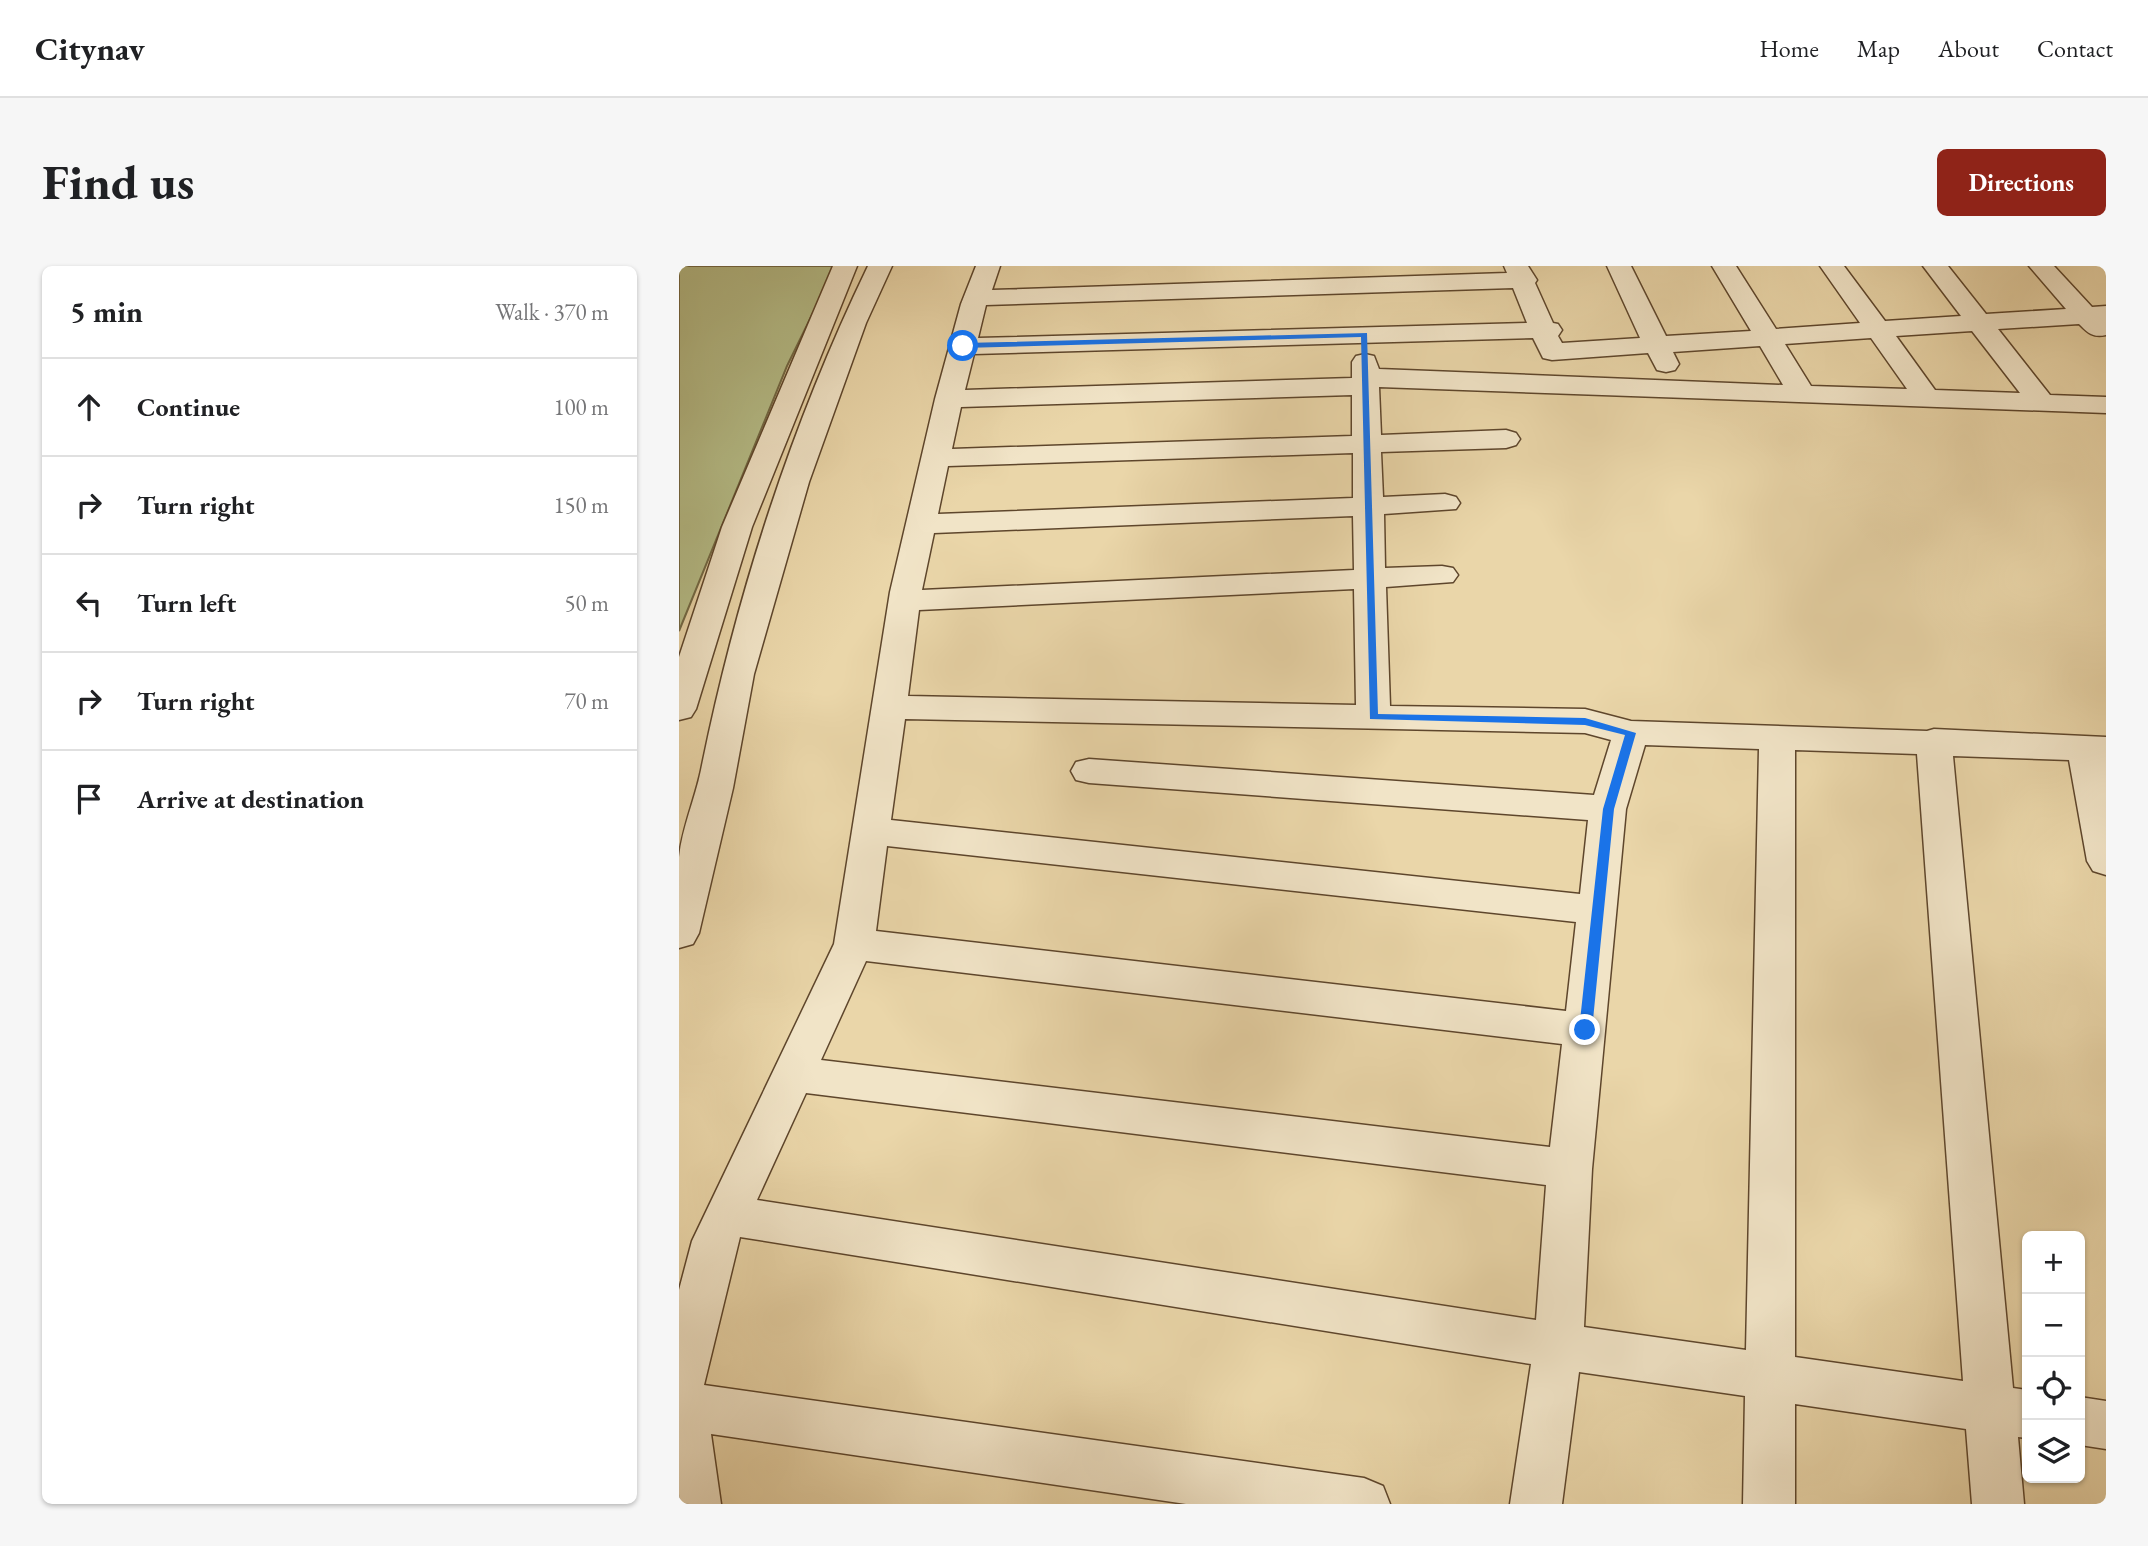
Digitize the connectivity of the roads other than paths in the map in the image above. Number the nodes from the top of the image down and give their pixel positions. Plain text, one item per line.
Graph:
1 (845, 266) edge
2 (880, 266) edge
3 (1619, 266) edge
4 (1724, 266) edge
5 (1832, 266) edge
6 (1935, 266) edge
7 (2041, 266) edge
8 (1521, 276) edge
9 (982, 282) edge
10 (2096, 315) edge
11 (1979, 323) junction
12 (1546, 330) junction
13 (1878, 330) junction
14 (1364, 334) junction
15 (1768, 337) junction
16 (2106, 339) edge
17 (1657, 345) junction
18 (963, 346) junction
19 (1366, 381) junction
20 (1678, 388) junction
21 (1802, 393) junction
22 (1927, 398) junction
23 (949, 399) junction
24 (2041, 402) junction
25 (2106, 405) edge
26 (1506, 439) dead end
27 (1367, 444) junction
28 (935, 458) junction
29 (1445, 503) dead end
30 (1368, 506) junction
31 (921, 524) junction
32 (1442, 575) dead end
33 (1370, 578) junction
34 (905, 601) junction
35 (889, 706) junction
36 (679, 709) edge
37 (1373, 717) junction
38 (1630, 733) junction
39 (1777, 737) junction
40 (1934, 741) junction
41 (2096, 748) edge
42 (1089, 771) dead end
43 (1608, 809) junction
44 (870, 831) junction
45 (2106, 861) edge
46 (1598, 910) junction
47 (679, 933) edge
48 (854, 944) junction
49 (1585, 1030) junction
50 (793, 1074) junction
51 (1570, 1169) junction
52 (727, 1215) junction
53 (1558, 1346) junction
54 (1771, 1377) junction
55 (681, 1406) junction
56 (2008, 1411) edge
57 (2085, 1422) edge
58 (2106, 1425) edge
59 (695, 1504) edge
60 (1364, 1504) edge
61 (1536, 1504) edge
62 (1769, 1504) edge
63 (1998, 1504) edge

1 - 36 street
2 - 47 street
3 - 17 street
4 - 15 street
5 - 13 street
6 - 11 street
7 - 10 street
8 - 9 street
8 - 12 street
9 - 18 street
10 - 11 street
10 - 16 street
11 - 13 street
11 - 24 street
12 - 14 street
12 - 17 street
13 - 15 street
13 - 22 street
14 - 18 street
14 - 19 street
15 - 17 street
15 - 21 street
17 - 20 street
18 - 23 street
19 - 20 street
19 - 23 street
19 - 27 street
20 - 21 street
21 - 22 street
22 - 24 street
23 - 28 street
24 - 25 street
26 - 27 street
27 - 28 street
27 - 30 street
28 - 31 street
29 - 30 street
30 - 31 street
30 - 33 street
31 - 34 street
32 - 33 street
33 - 34 street
33 - 37 street
34 - 35 street
35 - 37 street
35 - 44 street
37 - 38 street
38 - 39 street
38 - 43 street
39 - 40 street
39 - 54 street
40 - 41 street
40 - 56 street
41 - 45 street
42 - 43 street
43 - 46 street
44 - 46 street
44 - 48 street
46 - 49 street
48 - 49 street
48 - 50 street
49 - 51 street
50 - 51 street
50 - 52 street
51 - 53 street
52 - 53 street
52 - 55 street
53 - 54 street
53 - 61 street
54 - 56 street
54 - 62 street
55 - 59 street
55 - 60 street
56 - 63 street
57 - 58 street

